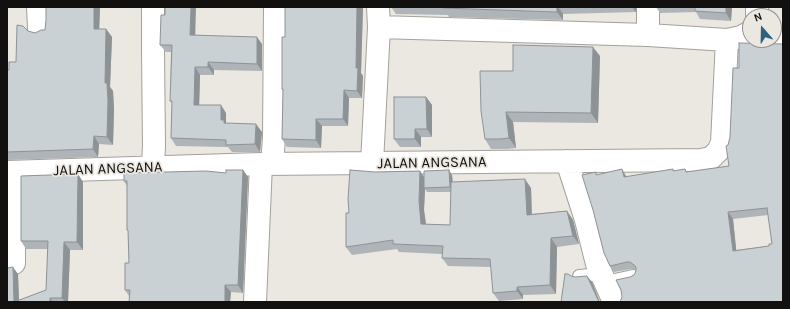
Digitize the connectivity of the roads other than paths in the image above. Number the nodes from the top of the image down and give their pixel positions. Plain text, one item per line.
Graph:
1 (153, 7) edge
2 (275, 7) edge
3 (648, 7) edge
4 (378, 17) edge
5 (648, 35) junction
6 (742, 36) edge
7 (728, 40) junction
8 (567, 162) junction
9 (372, 163) junction
10 (266, 164) junction
11 (153, 167) junction
12 (11, 172) edge
13 (14, 263) dead end
14 (579, 276) edge
15 (633, 276) edge
16 (603, 278) junction
17 (255, 302) edge
18 (614, 302) edge

1 - 11 street
2 - 10 street
3 - 5 street
4 - 5 street
4 - 9 street
5 - 7 street
6 - 7 street
7 - 8 street, JALAN ANGSANA
8 - 9 street, JALAN ANGSANA
8 - 16 street
9 - 10 street, JALAN ANGSANA
10 - 11 street, JALAN ANGSANA
10 - 17 street
11 - 12 street, JALAN ANGSANA
12 - 13 street
14 - 16 lane
15 - 16 lane
16 - 18 street

